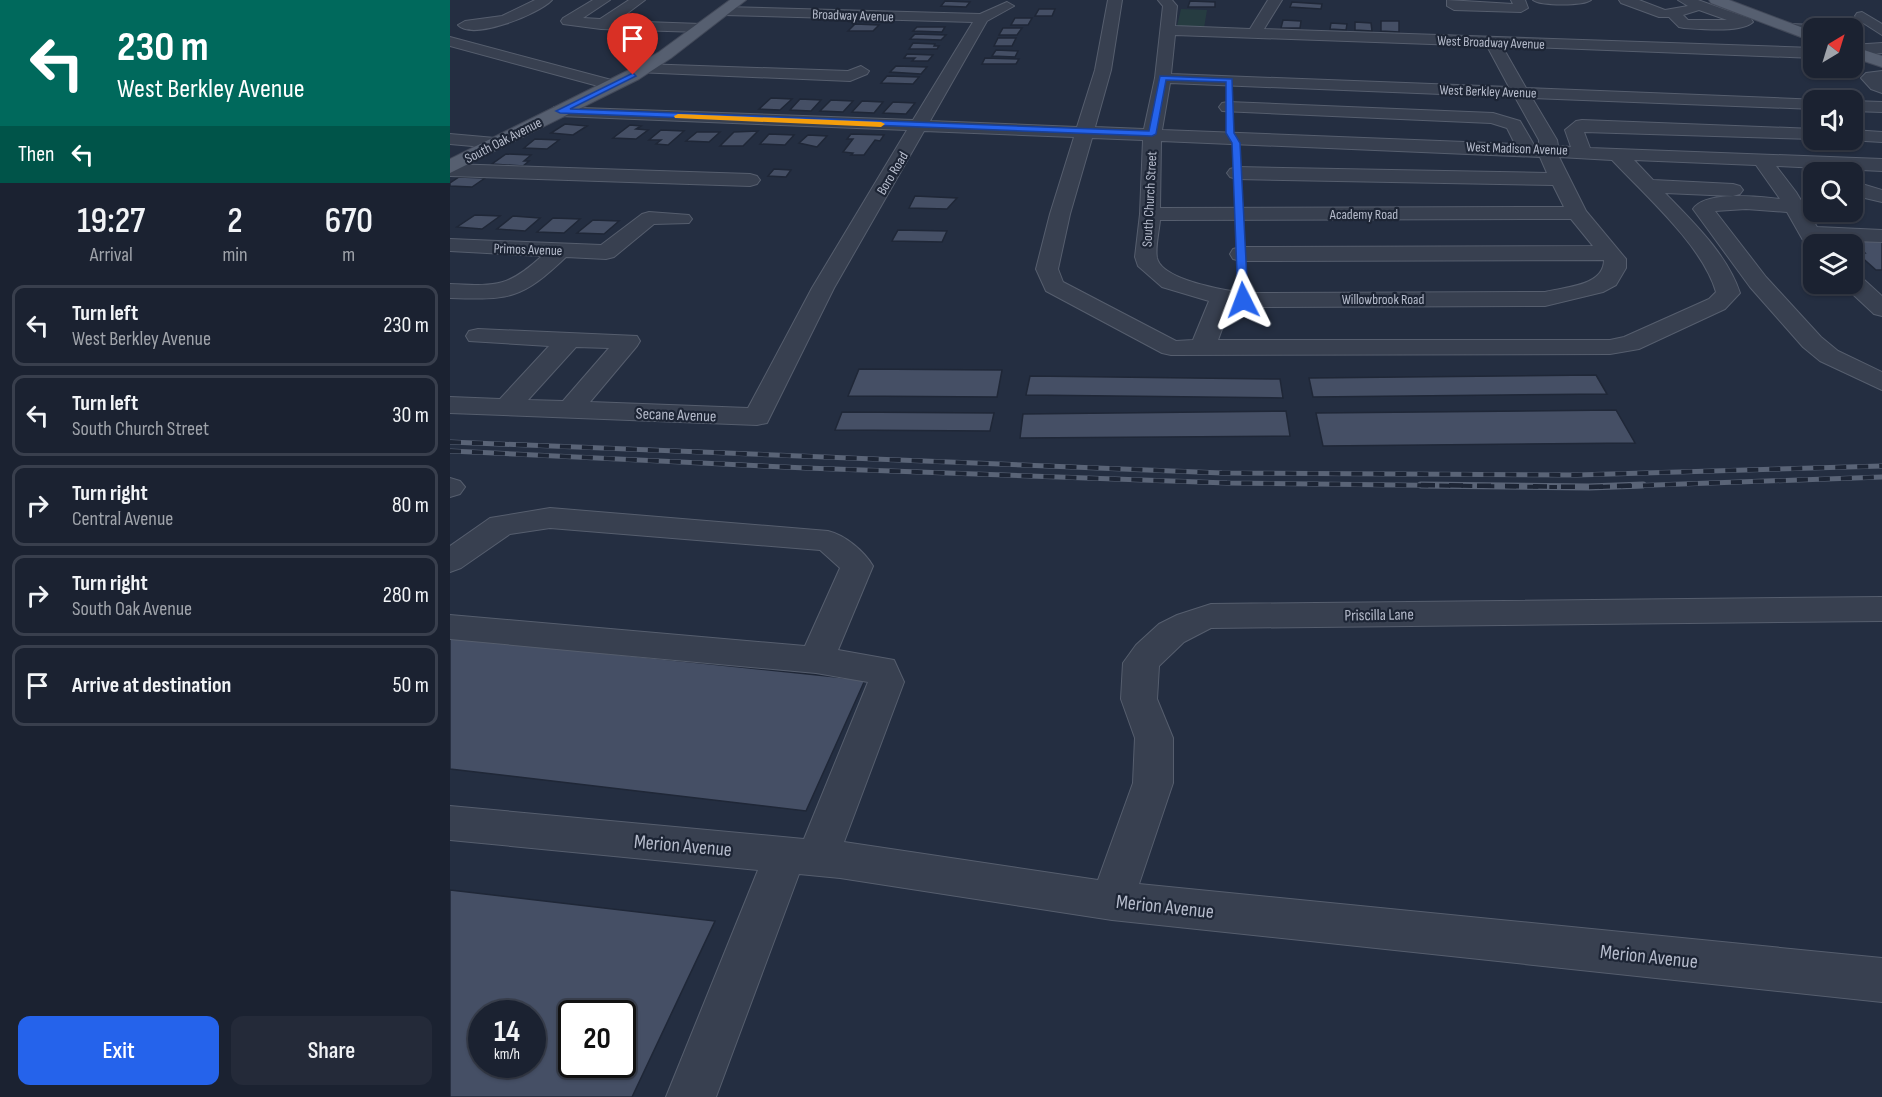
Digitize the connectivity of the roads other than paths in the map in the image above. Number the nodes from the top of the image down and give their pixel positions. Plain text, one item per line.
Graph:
1 (545, 0) edge
2 (603, 0) edge
3 (638, 0) edge
4 (738, 0) edge
5 (1115, 0) edge
6 (1165, 0) edge
7 (1275, 0) edge
8 (1454, 0) edge
9 (1518, 0) edge
10 (1540, 0) edge
11 (1584, 0) edge
12 (1657, 0) edge
13 (1617, 5) edge
14 (1007, 6) dead end
15 (1720, 7) edge
16 (489, 9) dead end
17 (1677, 10) edge
18 (724, 11) junction
19 (1862, 15) dead end
20 (982, 18) junction
21 (465, 25) junction
22 (601, 25) junction
23 (701, 28) junction
24 (1791, 28) junction
25 (1803, 29) edge
26 (1168, 30) junction
27 (1881, 30) edge
28 (1863, 31) edge
29 (450, 33) edge
30 (1254, 33) junction
31 (1803, 33) edge
32 (450, 41) edge
33 (1492, 42) junction
34 (1225, 48) junction
35 (1882, 48) edge
36 (1863, 51) edge
37 (1803, 53) edge
38 (1863, 55) edge
39 (565, 60) dead end
40 (1882, 62) edge
41 (544, 66) junction
42 (642, 69) junction
43 (861, 71) dead end
44 (1882, 76) edge
45 (1163, 78) junction
46 (1229, 80) junction
47 (613, 85) junction
48 (1882, 88) edge
49 (1520, 92) junction
50 (1803, 104) edge
51 (1863, 106) edge
52 (1228, 107) junction
53 (1882, 107) edge
54 (560, 111) junction
55 (920, 126) junction
56 (1084, 132) junction
57 (1152, 134) junction
58 (1803, 134) edge
59 (1863, 136) edge
60 (1232, 137) junction
61 (1882, 137) edge
62 (450, 139) edge
63 (495, 144) junction
64 (1527, 149) junction
65 (1550, 149) junction
66 (1582, 151) junction
67 (1616, 153) junction
68 (1761, 159) junction
69 (1803, 164) edge
70 (1882, 165) edge
71 (1863, 166) edge
72 (450, 168) edge
73 (1236, 173) junction
74 (1559, 179) junction
75 (750, 180) dead end
76 (1647, 186) junction
77 (1863, 192) edge
78 (1882, 196) edge
79 (1790, 199) junction
80 (1577, 213) junction
81 (1150, 214) junction
82 (1240, 214) junction
83 (682, 219) dead end
84 (1810, 234) edge
85 (1882, 236) edge
86 (1863, 237) edge
87 (450, 245) edge
88 (561, 250) junction
89 (1240, 254) junction
90 (1613, 255) junction
91 (1146, 257) joint
92 (823, 288) joint
93 (450, 291) edge
94 (1863, 291) edge
95 (1233, 299) junction
96 (1882, 309) edge
97 (478, 336) dead end
98 (569, 339) junction
99 (1202, 349) junction
100 (1882, 358) edge
101 (1854, 369) junction
102 (1882, 382) edge
103 (450, 405) edge
104 (507, 407) junction
105 (570, 410) junction
106 (450, 561) edge
107 (1882, 609) edge
108 (450, 627) edge
109 (816, 660) junction
110 (450, 823) edge
111 (801, 857) junction
112 (1112, 901) junction
113 (1882, 980) edge
114 (691, 1097) edge

1 - 21 street
2 - 22 street
3 - 22 street
4 - 18 main road, South Oak Avenue
5 - 56 street
6 - 26 street, South Church Street
7 - 30 street
8 - 9 street
10 - 11 street
12 - 17 street
13 - 17 street
14 - 20 street
15 - 17 street
15 - 17 street
15 - 24 main road
16 - 21 street
18 - 20 street, Broadway Avenue
18 - 23 main road, South Oak Avenue
19 - 27 street
20 - 55 street, Boro Road
21 - 29 street
22 - 23 street
23 - 42 main road, South Oak Avenue
24 - 25 street
24 - 31 main road
26 - 34 street, West Broadway Avenue
26 - 45 street, South Church Street
27 - 28 street
30 - 33 street, West Broadway Avenue
30 - 34 street, West Broadway Avenue
32 - 41 street
33 - 37 street, West Broadway Avenue
33 - 49 street
34 - 46 street
35 - 36 street
38 - 40 main road
39 - 41 street
41 - 47 street
42 - 43 street
42 - 47 main road, South Oak Avenue
44 - 48 street
45 - 46 street, West Berkley Avenue
45 - 57 street, South Church Street
46 - 49 street, West Berkley Avenue
46 - 52 street
47 - 54 main road, South Oak Avenue
49 - 50 street, West Berkley Avenue
49 - 65 street
51 - 53 street
52 - 60 street
52 - 64 street
54 - 55 street, West Madison Avenue
54 - 63 main road, South Oak Avenue
55 - 56 street, West Madison Avenue
55 - 92 street, Boro Road
56 - 57 street, West Madison Avenue
56 - 99 street
57 - 60 street, West Madison Avenue
57 - 81 street, South Church Street
58 - 66 street
59 - 61 street
60 - 64 street, West Madison Avenue
60 - 73 street
62 - 63 street
63 - 72 main road, South Oak Avenue
64 - 65 street, West Madison Avenue
65 - 66 street, West Madison Avenue
65 - 74 street
66 - 67 street, West Madison Avenue
67 - 68 street, West Madison Avenue
67 - 76 street
68 - 69 street, West Madison Avenue
68 - 79 street
70 - 71 street, West Madison Avenue
72 - 75 street
73 - 74 street
73 - 82 street
74 - 80 street
76 - 79 street
76 - 99 street
77 - 78 street
79 - 84 street
79 - 101 street
80 - 82 street, Academy Road
80 - 90 street
81 - 82 street, Academy Road
81 - 91 street, South Church Street
82 - 89 street
83 - 88 street, Primos Avenue
85 - 86 street
87 - 88 street, Primos Avenue
88 - 93 street
89 - 90 street
89 - 95 street
90 - 95 street, Willowbrook Road
91 - 95 street, Willowbrook Road
92 - 105 street, Secane Avenue
94 - 96 street
95 - 99 street
97 - 98 street
98 - 104 street
98 - 105 street
100 - 101 street
101 - 102 street
103 - 104 street, Secane Avenue
104 - 105 street, Secane Avenue
106 - 109 street
107 - 112 street, Priscilla Lane
108 - 109 street
109 - 111 street
110 - 111 street, Merion Avenue
111 - 112 street, Merion Avenue
111 - 114 street
112 - 113 street, Merion Avenue

